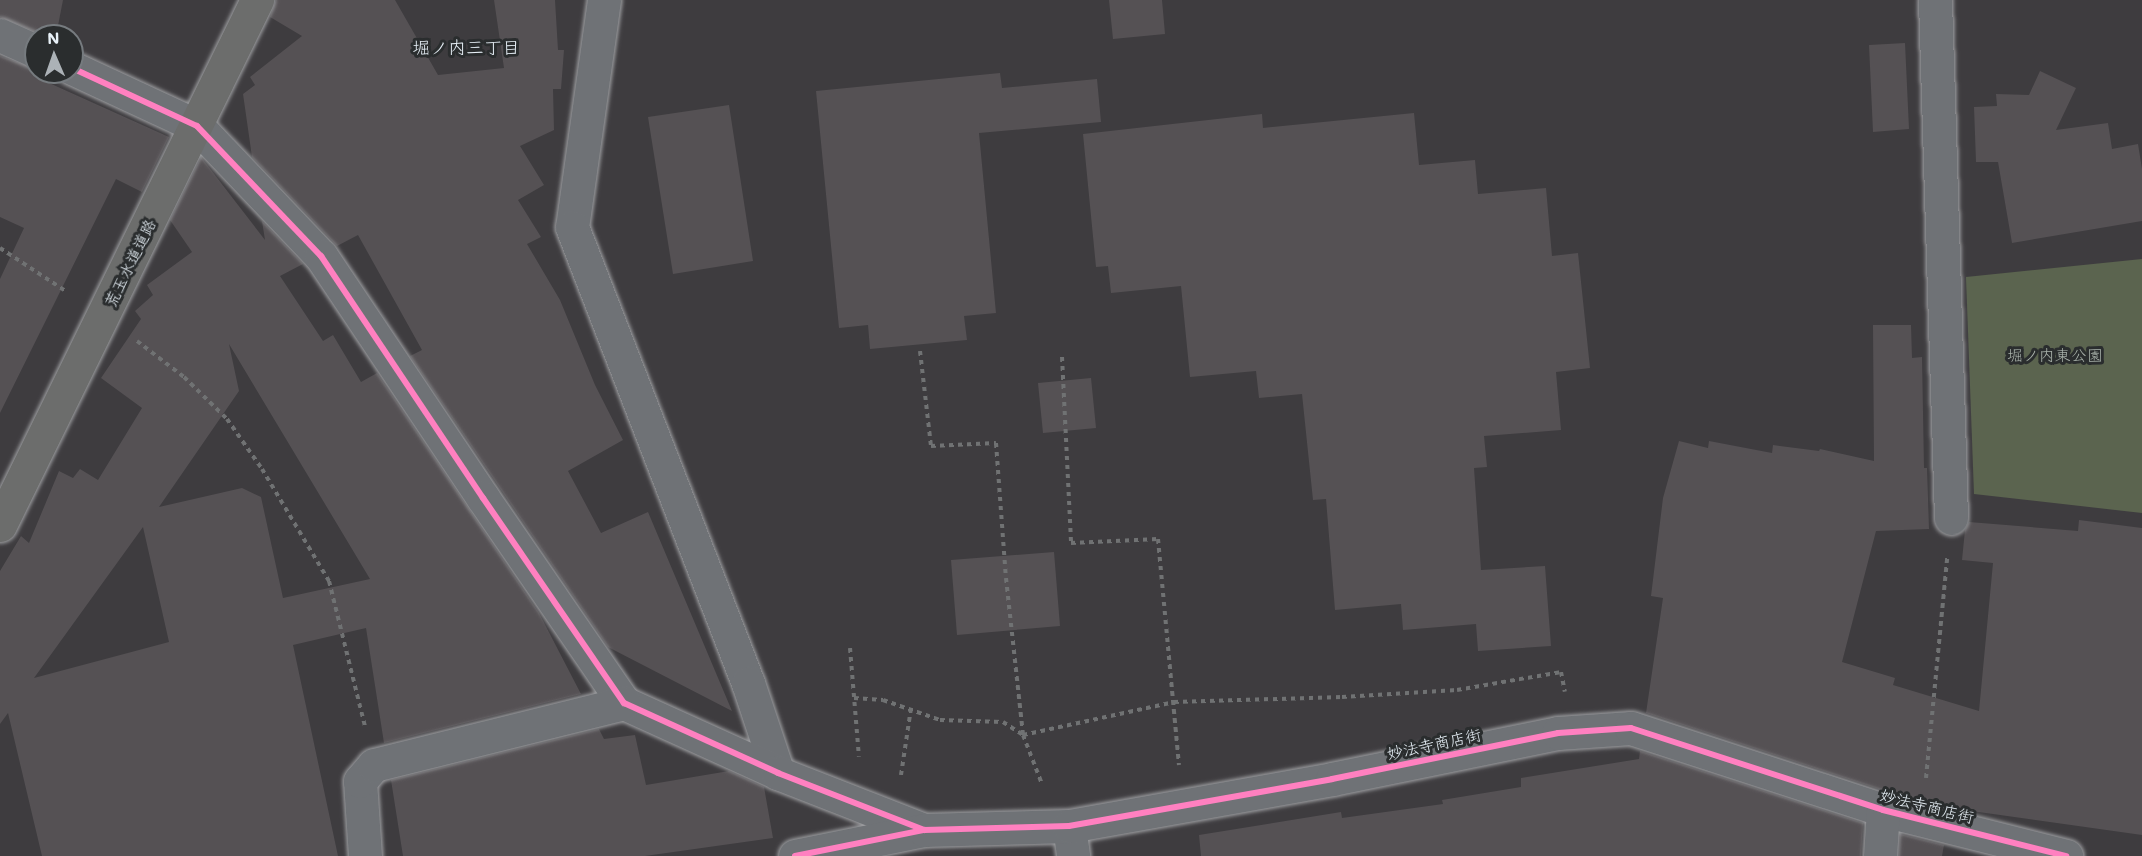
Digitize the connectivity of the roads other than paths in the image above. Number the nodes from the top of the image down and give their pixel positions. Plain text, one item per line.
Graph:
1 (257, 0) edge
2 (604, 0) edge
3 (1935, 0) edge
4 (0, 34) edge
5 (24, 45) edge
6 (84, 74) edge
7 (197, 126) junction
8 (1950, 518) road end
9 (0, 525) edge
10 (624, 703) junction
11 (778, 773) junction
12 (1883, 810) junction
13 (924, 830) junction
14 (1071, 841) edge
15 (801, 855) edge
16 (366, 856) edge
17 (1880, 856) edge
18 (2066, 856) edge

1 - 7 main road, 荒玉水道道路
2 - 11 street
3 - 8 street
4 - 5 street
6 - 7 street
7 - 9 main road, 荒玉水道道路
7 - 10 street
10 - 11 street
10 - 16 street
11 - 13 street
12 - 14 street, 妙法寺商店街
12 - 17 street
12 - 18 street, 妙法寺商店街
13 - 14 street, 妙法寺商店街
13 - 15 street, 妙法寺商店街

